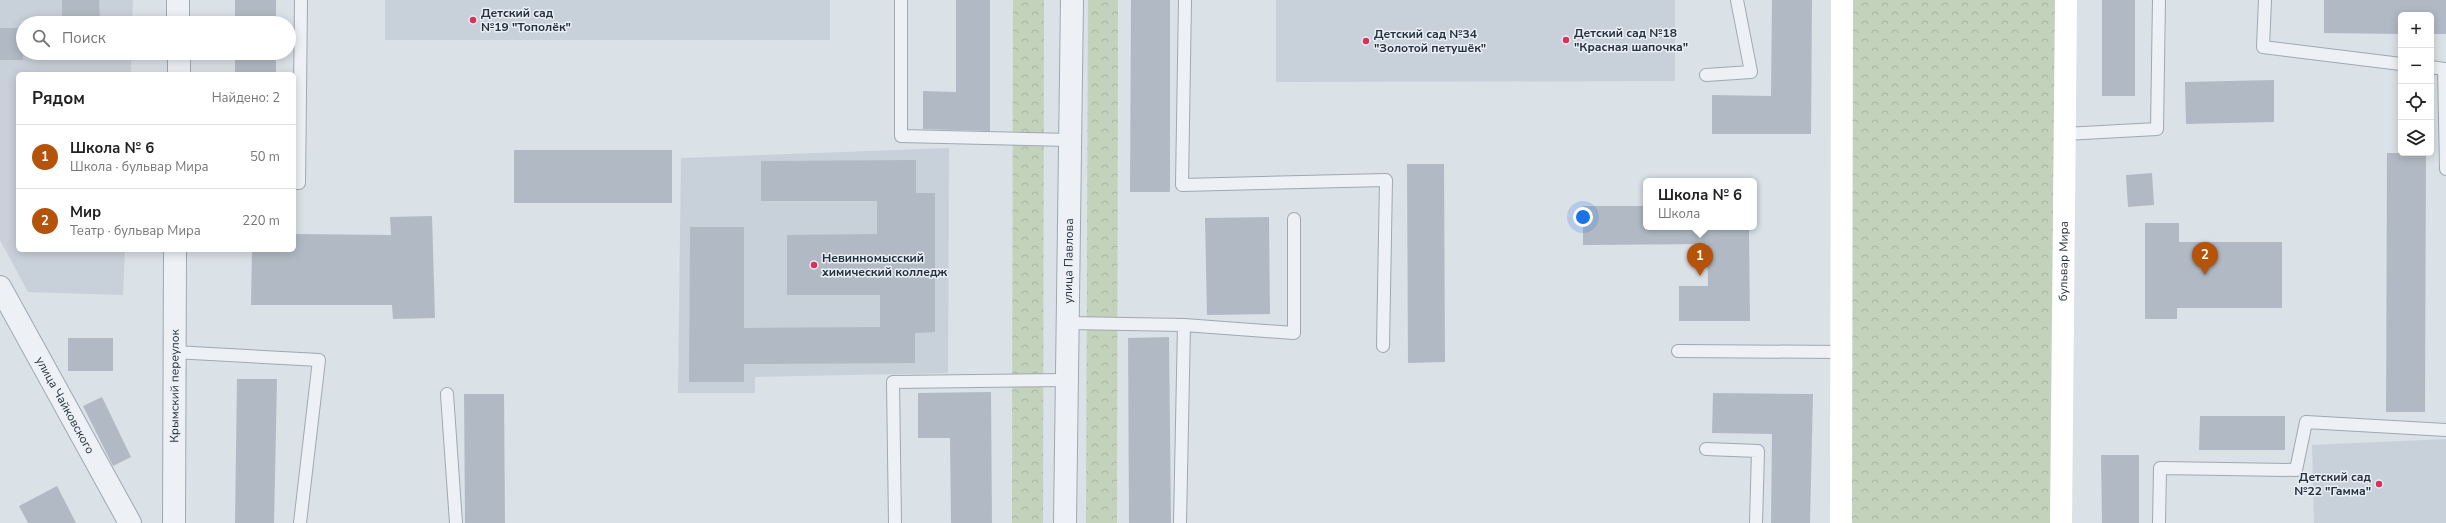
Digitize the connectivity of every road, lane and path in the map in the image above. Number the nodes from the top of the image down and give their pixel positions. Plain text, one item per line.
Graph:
1 (178, 0) edge
2 (301, 0) edge
3 (901, 0) edge
4 (1072, 0) edge
5 (1185, 0) edge
6 (1737, 0) edge
7 (1842, 0) edge
8 (2066, 0) edge
9 (2158, 0) edge
10 (2265, 0) edge
11 (178, 16) edge
12 (179, 60) edge
13 (2398, 64) edge
14 (2434, 67) edge
15 (179, 72) edge
16 (1706, 75) dead end
17 (2065, 134) junction
18 (1070, 140) junction
19 (2446, 169) edge
20 (296, 183) edge
21 (1294, 219) dead end
22 (175, 252) edge
23 (0, 287) edge
24 (1068, 323) junction
25 (1184, 325) junction
26 (1383, 346) dead end
27 (1678, 351) dead end
28 (174, 352) junction
29 (1841, 352) junction
30 (1068, 380) junction
31 (447, 394) dead end
32 (2446, 430) edge
33 (1706, 450) dead end
34 (130, 523) edge
35 (174, 523) edge
36 (300, 523) edge
37 (456, 523) edge
38 (895, 523) edge
39 (1065, 523) edge
40 (1180, 523) edge
41 (1756, 523) edge
42 (1841, 523) edge
43 (2061, 523) edge
44 (2159, 523) edge

1 - 11 street
2 - 20 lane
3 - 18 lane
4 - 18 street, улица Павлова
5 - 26 lane
6 - 16 lane
7 - 29 street
8 - 17 street, бульвар Мира
9 - 17 lane
10 - 13 lane
12 - 15 street
14 - 19 lane
17 - 43 street, бульвар Мира
18 - 24 street, улица Павлова
21 - 25 lane
22 - 28 street, Крымский переулок
23 - 34 street, улица Чайковского
24 - 25 lane
24 - 30 street, улица Павлова
25 - 40 lane
27 - 29 lane
28 - 35 street, Крымский переулок
28 - 36 lane
29 - 42 street
30 - 38 lane
30 - 39 street, улица Павлова
31 - 37 lane
32 - 44 lane
33 - 41 lane

